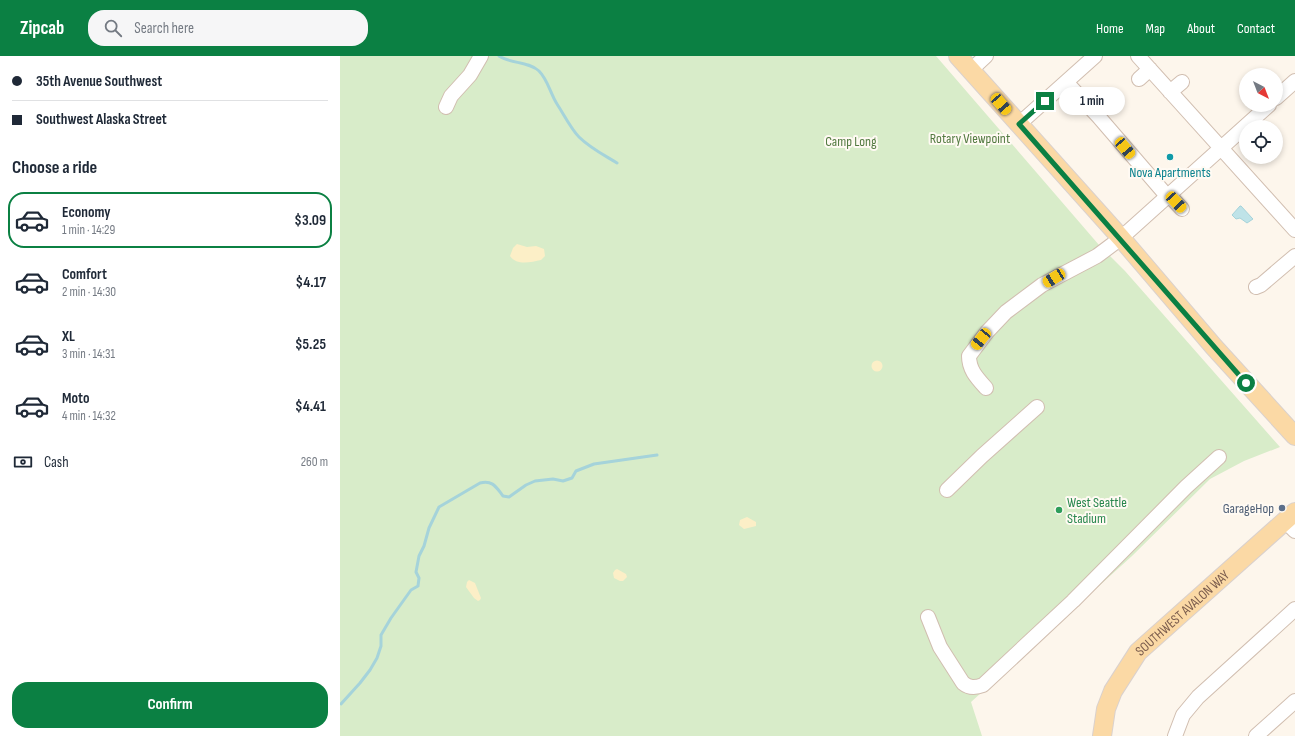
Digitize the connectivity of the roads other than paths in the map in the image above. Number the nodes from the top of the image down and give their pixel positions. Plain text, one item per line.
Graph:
1 (481, 56) edge
2 (958, 56) edge
3 (986, 56) edge
4 (1138, 56) edge
5 (1092, 62) edge
6 (1150, 69) junction
7 (971, 70) junction
8 (1139, 79) dead end
9 (1295, 81) edge
10 (1066, 82) junction
11 (1182, 82) dead end
12 (1170, 92) junction
13 (1283, 92) edge
14 (446, 107) dead end
15 (1261, 112) edge
16 (1019, 124) junction
17 (1221, 148) junction
18 (1168, 195) junction
19 (1182, 209) dead end
20 (1295, 230) edge
21 (1121, 238) junction
22 (1295, 256) edge
23 (1256, 287) dead end
24 (986, 388) dead end
25 (1038, 407) dead end
26 (1295, 436) edge
27 (1219, 457) dead end
28 (947, 490) dead end
29 (1292, 521) edge
30 (1295, 609) edge
31 (928, 617) dead end
32 (1295, 701) edge
33 (1102, 736) edge
34 (1175, 736) edge
35 (1256, 736) edge

1 - 14 street
2 - 7 main road
3 - 7 street
4 - 6 street
5 - 10 street
6 - 8 street
6 - 12 street
7 - 16 main road
9 - 13 street
10 - 16 street
10 - 18 street
11 - 12 street
12 - 17 street
15 - 17 street
16 - 21 main road
17 - 18 street
17 - 20 street
18 - 19 street
18 - 21 street
21 - 24 street
21 - 26 main road
22 - 23 street
25 - 28 street
27 - 31 street
29 - 33 main road, SOUTHWEST AVALON WAY
30 - 34 street
32 - 35 street

